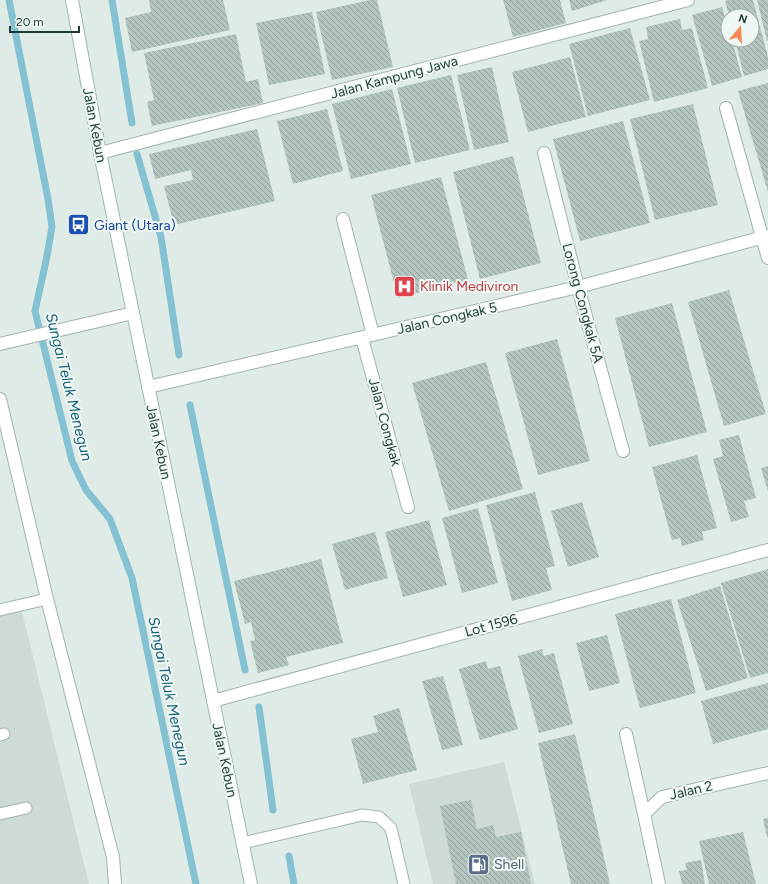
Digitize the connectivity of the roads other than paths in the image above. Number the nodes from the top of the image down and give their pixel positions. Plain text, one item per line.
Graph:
1 (72, 0) edge
2 (688, 0) edge
3 (726, 108) dead end
4 (100, 153) junction
5 (544, 153) dead end
6 (343, 219) dead end
7 (765, 237) edge
8 (768, 258) edge
9 (578, 287) junction
10 (133, 313) junction
11 (368, 336) junction
12 (0, 344) edge
13 (148, 387) junction
14 (1, 405) edge
15 (623, 451) dead end
16 (408, 507) dead end
17 (768, 550) edge
18 (47, 599) junction
19 (0, 610) edge
20 (213, 701) junction
21 (626, 734) dead end
22 (768, 773) edge
23 (26, 808) dead end
24 (0, 814) edge
25 (644, 814) junction
26 (243, 843) junction
27 (115, 884) edge
28 (251, 884) edge
29 (404, 884) edge
30 (659, 884) edge

1 - 4 street, Jalan Kebun
2 - 4 street, Jalan Kampung Jawa
3 - 7 street
4 - 10 street, Jalan Kebun
5 - 9 street, Lorong Congkak 5A
6 - 11 street, Jalan Congkak
7 - 8 street
7 - 9 street, Jalan Congkak 5
9 - 11 street, Jalan Congkak 5
9 - 15 street, Lorong Congkak 5A
10 - 12 street
10 - 13 street, Jalan Kebun
11 - 13 street, Jalan Congkak 5
11 - 16 street, Jalan Congkak
13 - 20 street, Jalan Kebun
14 - 18 street
17 - 20 street, Lot 1596
18 - 19 lane
18 - 27 street
20 - 26 street, Jalan Kebun
21 - 25 street
22 - 25 street, Jalan 2
23 - 24 lane
25 - 30 street
26 - 28 street, Jalan Kebun
26 - 29 lane

